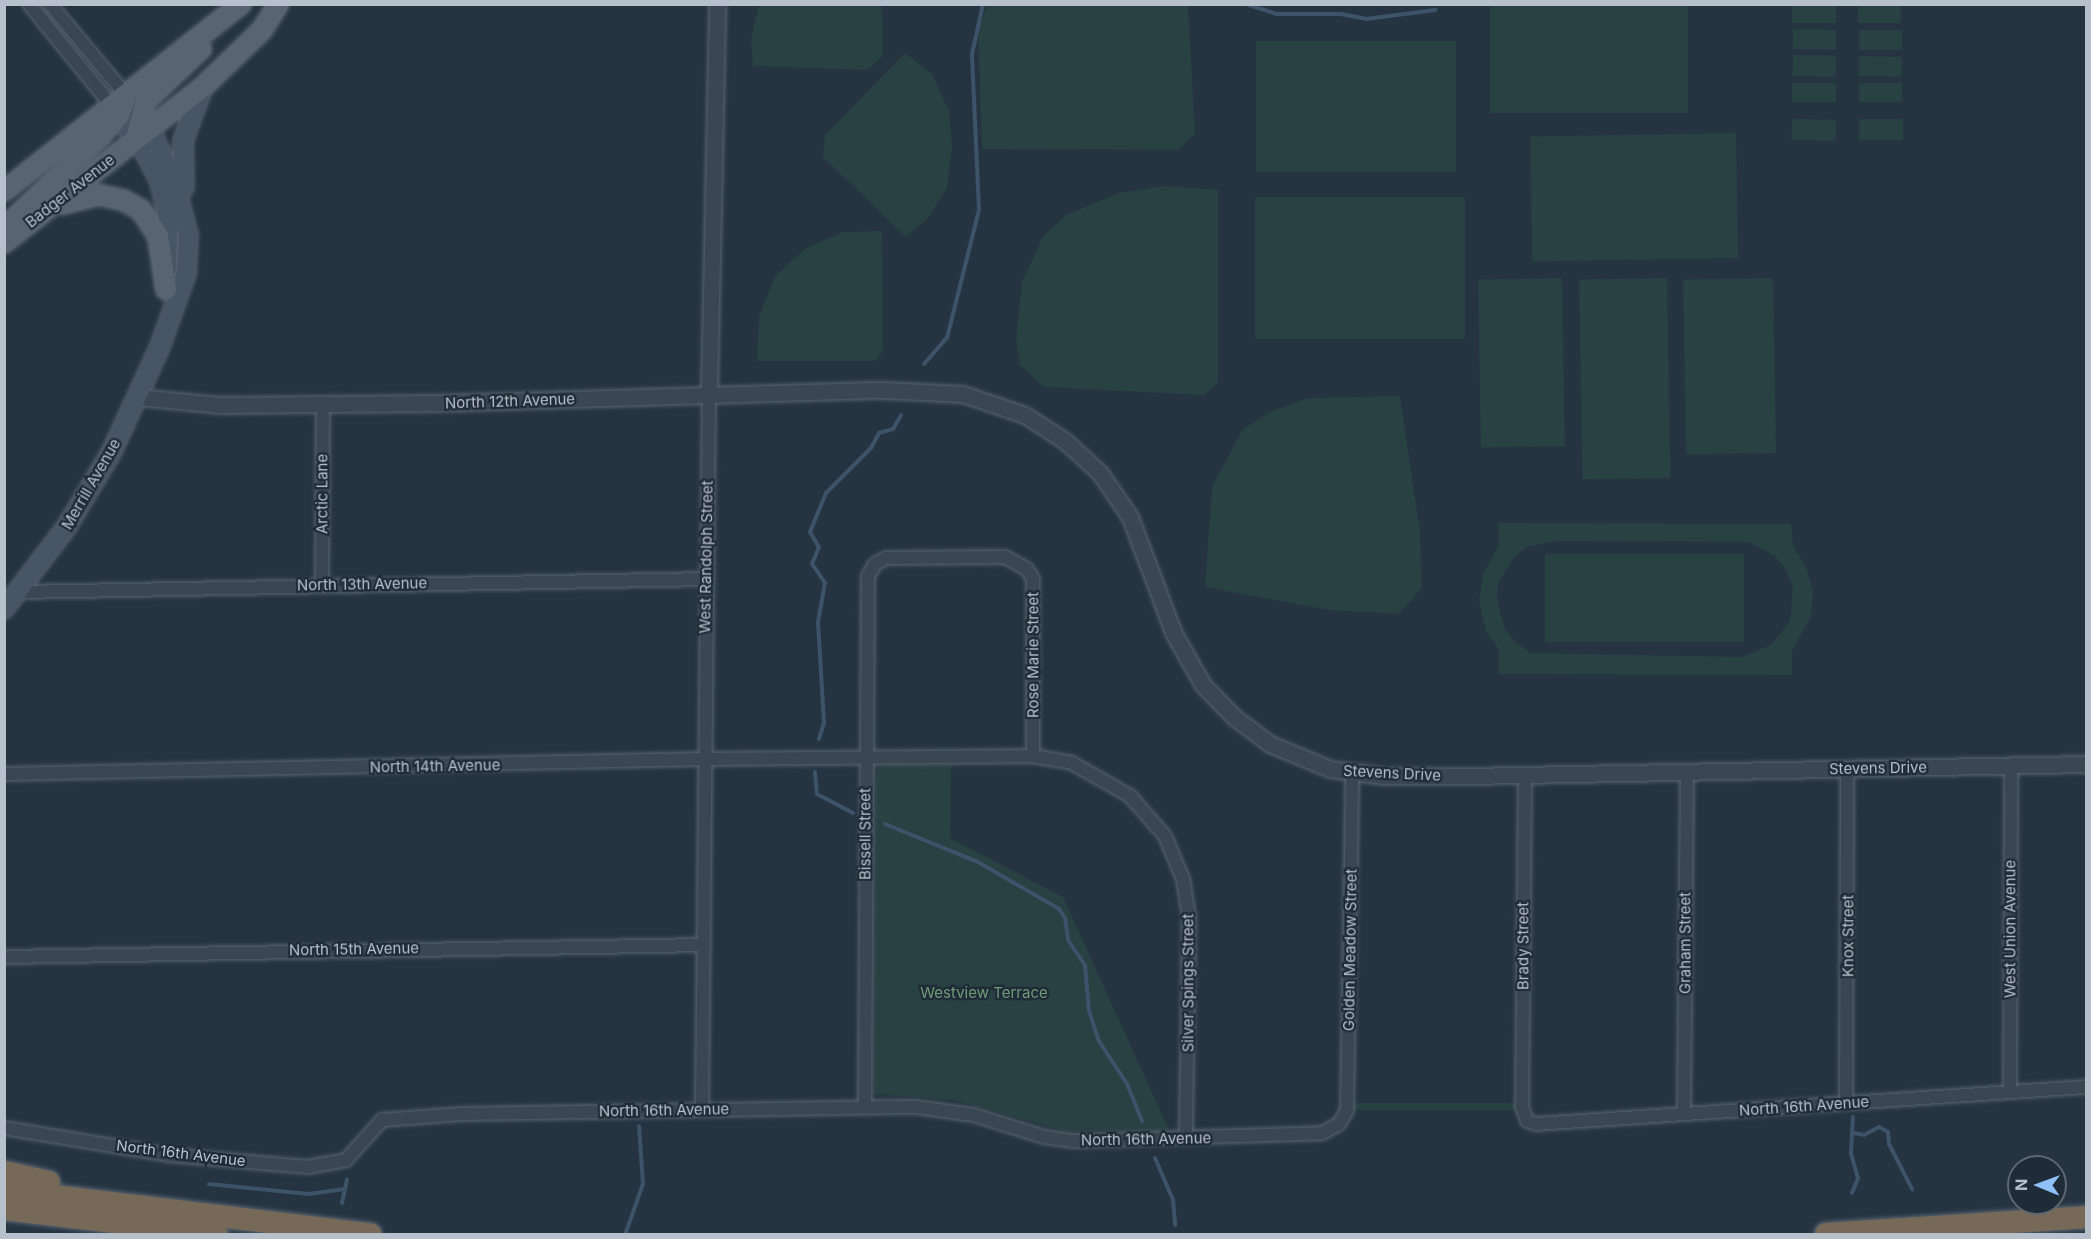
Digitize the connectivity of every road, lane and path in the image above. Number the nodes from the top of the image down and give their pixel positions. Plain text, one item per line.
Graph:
1 (28, 4) edge
2 (50, 4) edge
3 (242, 4) edge
4 (278, 4) edge
5 (717, 4) edge
6 (203, 87) junction
7 (118, 105) junction
8 (142, 128) junction
9 (4, 191) edge
10 (48, 209) junction
11 (186, 220) junction
12 (4, 228) edge
13 (4, 243) edge
14 (166, 289) junction
15 (159, 349) junction
16 (883, 390) joint
17 (709, 394) junction
18 (138, 397) junction
19 (323, 404) junction
20 (875, 564) joint
21 (706, 579) junction
22 (322, 585) junction
23 (19, 592) junction
24 (4, 609) edge
25 (1033, 756) junction
26 (704, 759) junction
27 (866, 759) junction
28 (2086, 764) edge
29 (2010, 766) junction
30 (1847, 769) junction
31 (1687, 771) junction
32 (4, 774) edge
33 (1352, 774) junction
34 (1525, 775) junction
35 (704, 945) junction
36 (4, 957) edge
37 (2086, 1087) edge
38 (2010, 1092) junction
39 (1846, 1102) junction
40 (865, 1106) junction
41 (702, 1109) junction
42 (1684, 1114) junction
43 (1523, 1117) joint
44 (1339, 1124) joint
45 (4, 1128) edge
46 (1186, 1138) junction
47 (4, 1172) edge
48 (4, 1190) edge
49 (4, 1209) edge
50 (189, 1210) junction
51 (2086, 1217) edge
52 (217, 1234) edge
53 (370, 1234) edge
54 (1826, 1234) edge

1 - 7 street
2 - 7 street
3 - 7 main road
3 - 8 main road
4 - 6 main road
5 - 17 street, West Randolph Street
6 - 8 main road
6 - 11 main road
7 - 8 main road, Merrill Avenue
7 - 9 main road
7 - 12 main road
8 - 10 main road, Badger Avenue
8 - 11 main road, Merrill Avenue
8 - 14 main road, Merrill Avenue
10 - 13 main road, Badger Avenue
10 - 14 main road
11 - 15 main road, Merrill Avenue
14 - 15 main road, Merrill Avenue
15 - 18 main road, Merrill Avenue
16 - 17 street, North 12th Avenue
16 - 33 street, Stevens Drive
17 - 19 street, North 12th Avenue
17 - 21 street, West Randolph Street
18 - 19 street, North 12th Avenue
18 - 23 main road, Merrill Avenue
19 - 22 street, Arctic Lane
20 - 25 street, Rose Marie Street
20 - 27 street, Bissell Street
21 - 22 street, North 13th Avenue
21 - 26 street, West Randolph Street
22 - 23 street, North 13th Avenue
23 - 24 main road, Merrill Avenue
25 - 27 street, Silver Spings Street
25 - 46 street, Silver Spings Street
26 - 27 street, North 14th Avenue
26 - 32 street, North 14th Avenue
26 - 35 street, West Randolph Street
27 - 40 street, Bissell Street
28 - 29 street, Stevens Drive
29 - 30 street, Stevens Drive
29 - 38 street, West Union Avenue
30 - 31 street, Stevens Drive
30 - 39 street, Knox Street
31 - 34 street, Stevens Drive
31 - 42 street, Graham Street
33 - 34 street, Stevens Drive
33 - 44 street, Golden Meadow Street
34 - 43 street, Brady Street
35 - 36 street, North 15th Avenue
35 - 41 street, West Randolph Street
37 - 38 street, North 16th Avenue
38 - 39 street, North 16th Avenue
39 - 42 street, North 16th Avenue
40 - 41 street, North 16th Avenue
40 - 46 street, North 16th Avenue
41 - 45 street, North 16th Avenue
42 - 43 street, North 16th Avenue
44 - 46 street, North 16th Avenue
47 - 50 highway
48 - 50 highway
49 - 52 highway
50 - 53 highway
51 - 54 highway

